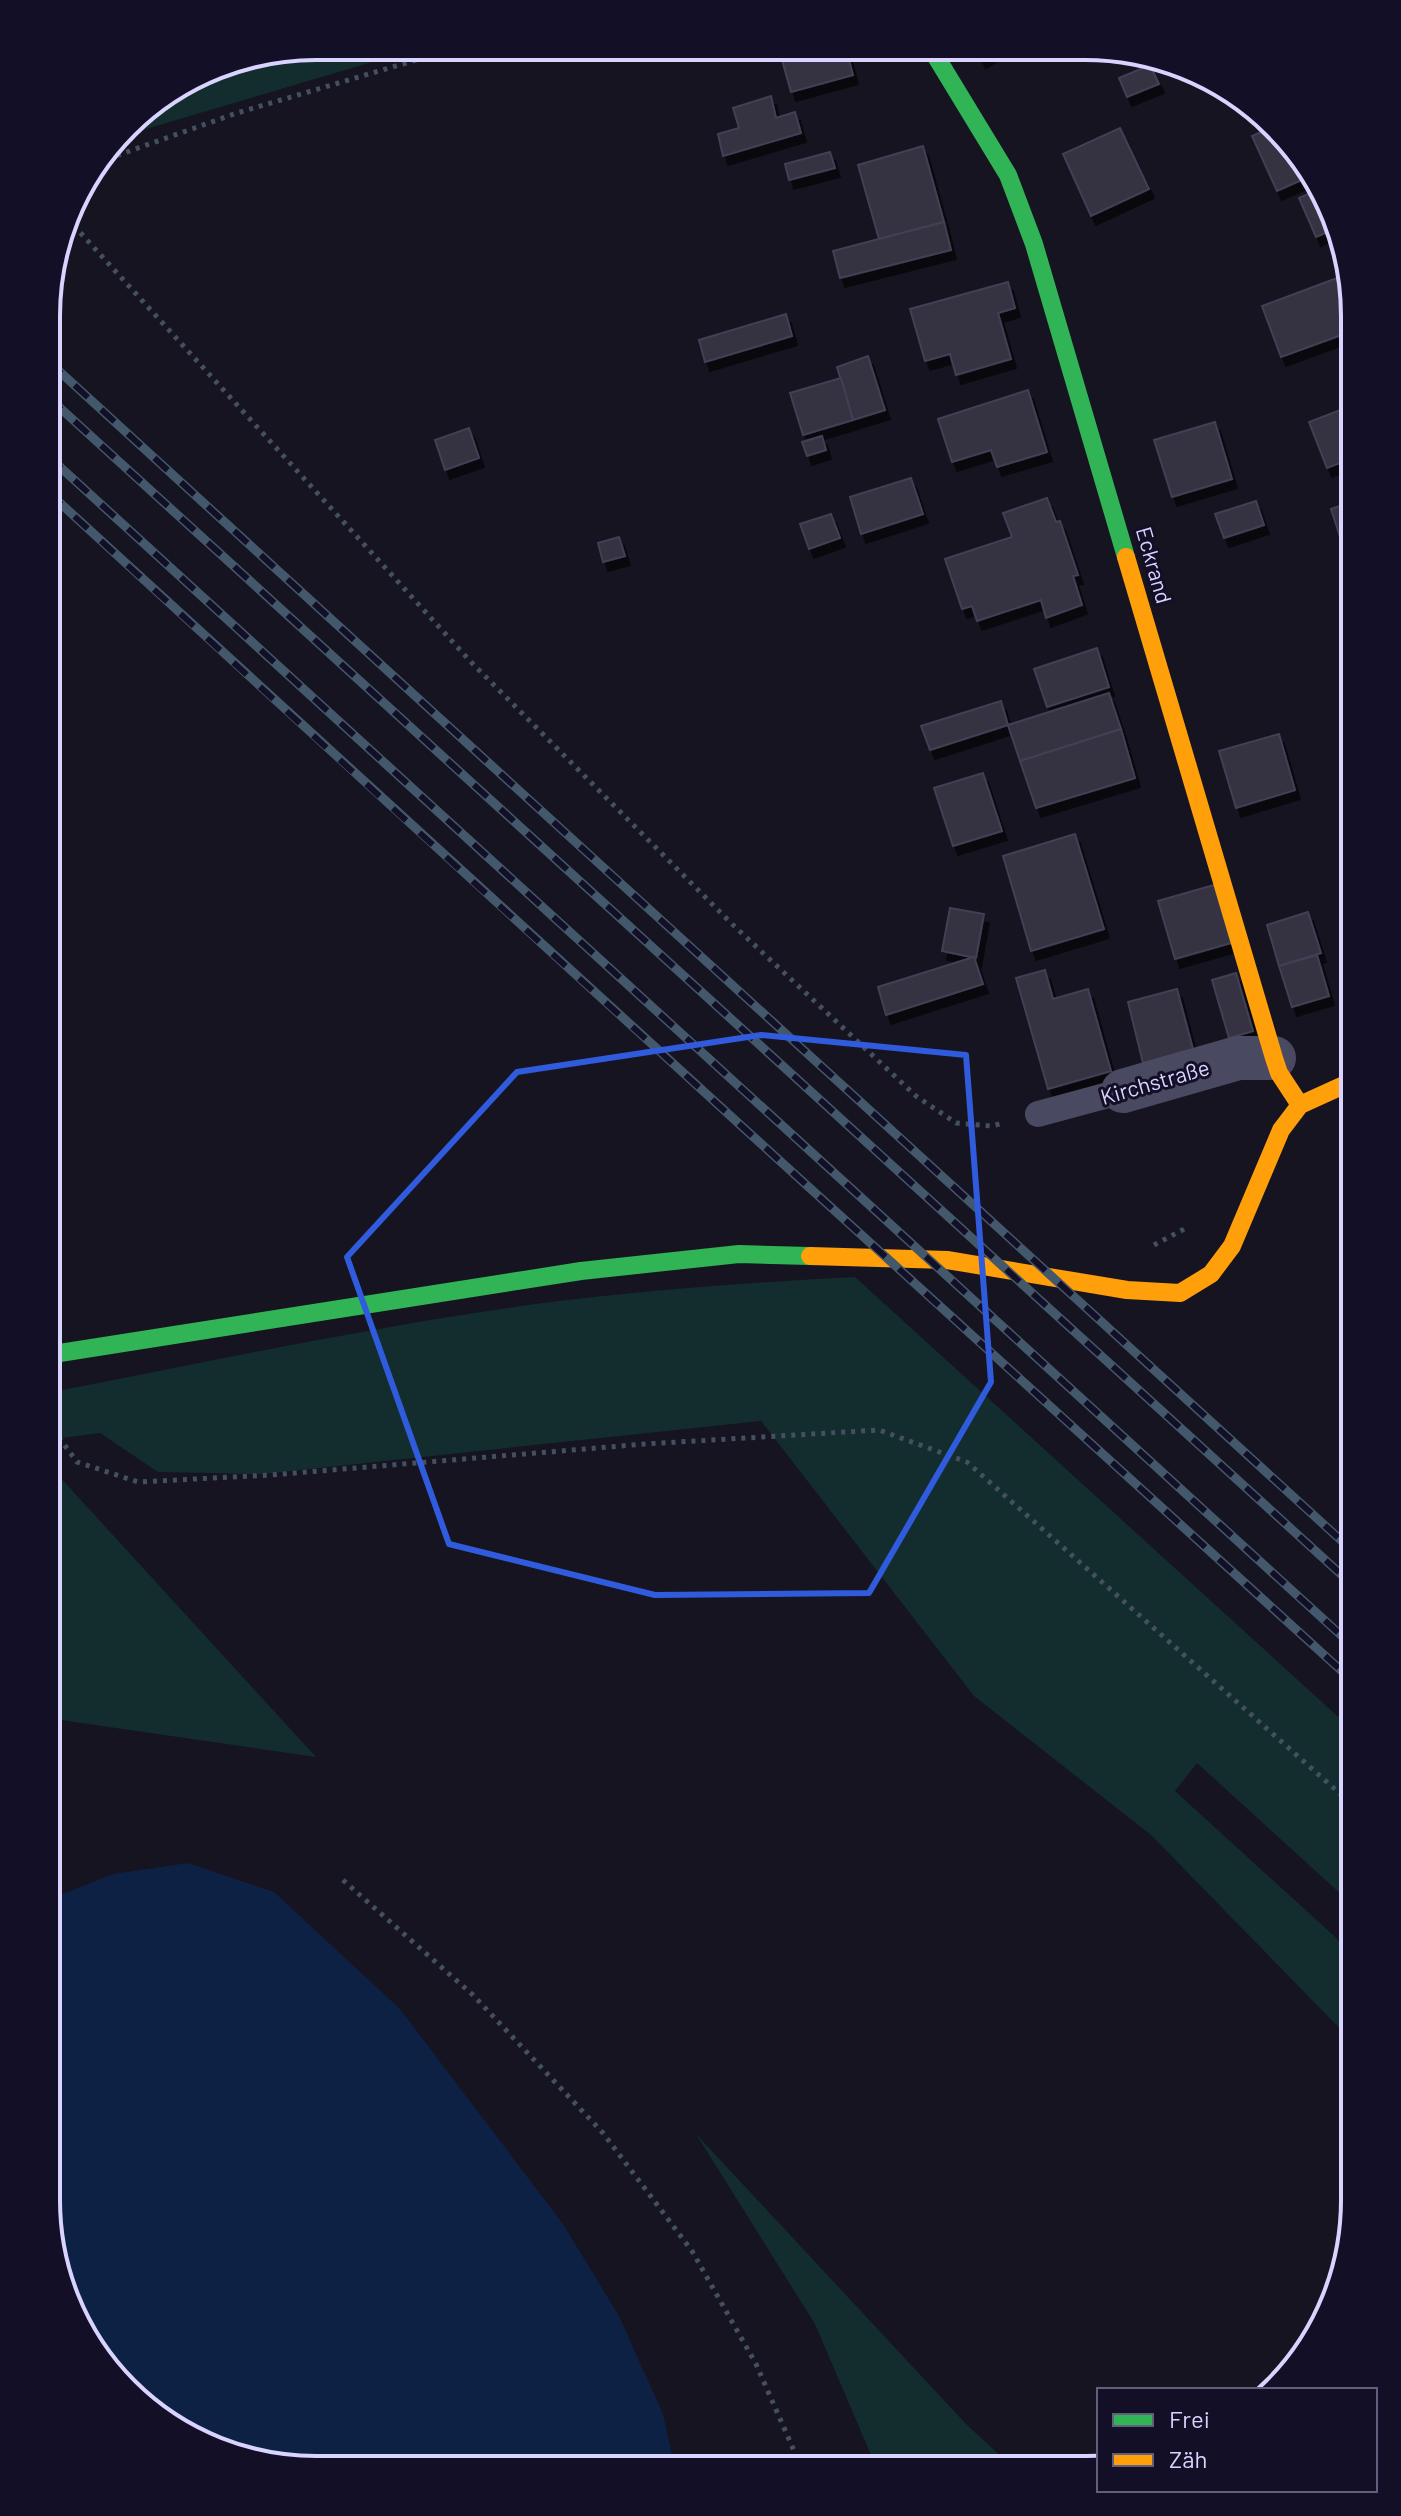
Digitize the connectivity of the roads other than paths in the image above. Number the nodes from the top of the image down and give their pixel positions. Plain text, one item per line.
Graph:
1 (938, 60) edge
2 (1274, 1058) junction
3 (1341, 1087) edge
4 (1123, 1091) joint
5 (1300, 1105) junction
6 (1038, 1114) road end
7 (60, 1353) edge

1 - 2 street, Eckrand
2 - 4 street, Kirchstraße
2 - 5 street, Eckrand
3 - 5 street
4 - 6 lane, Kirchstraße
5 - 7 street

